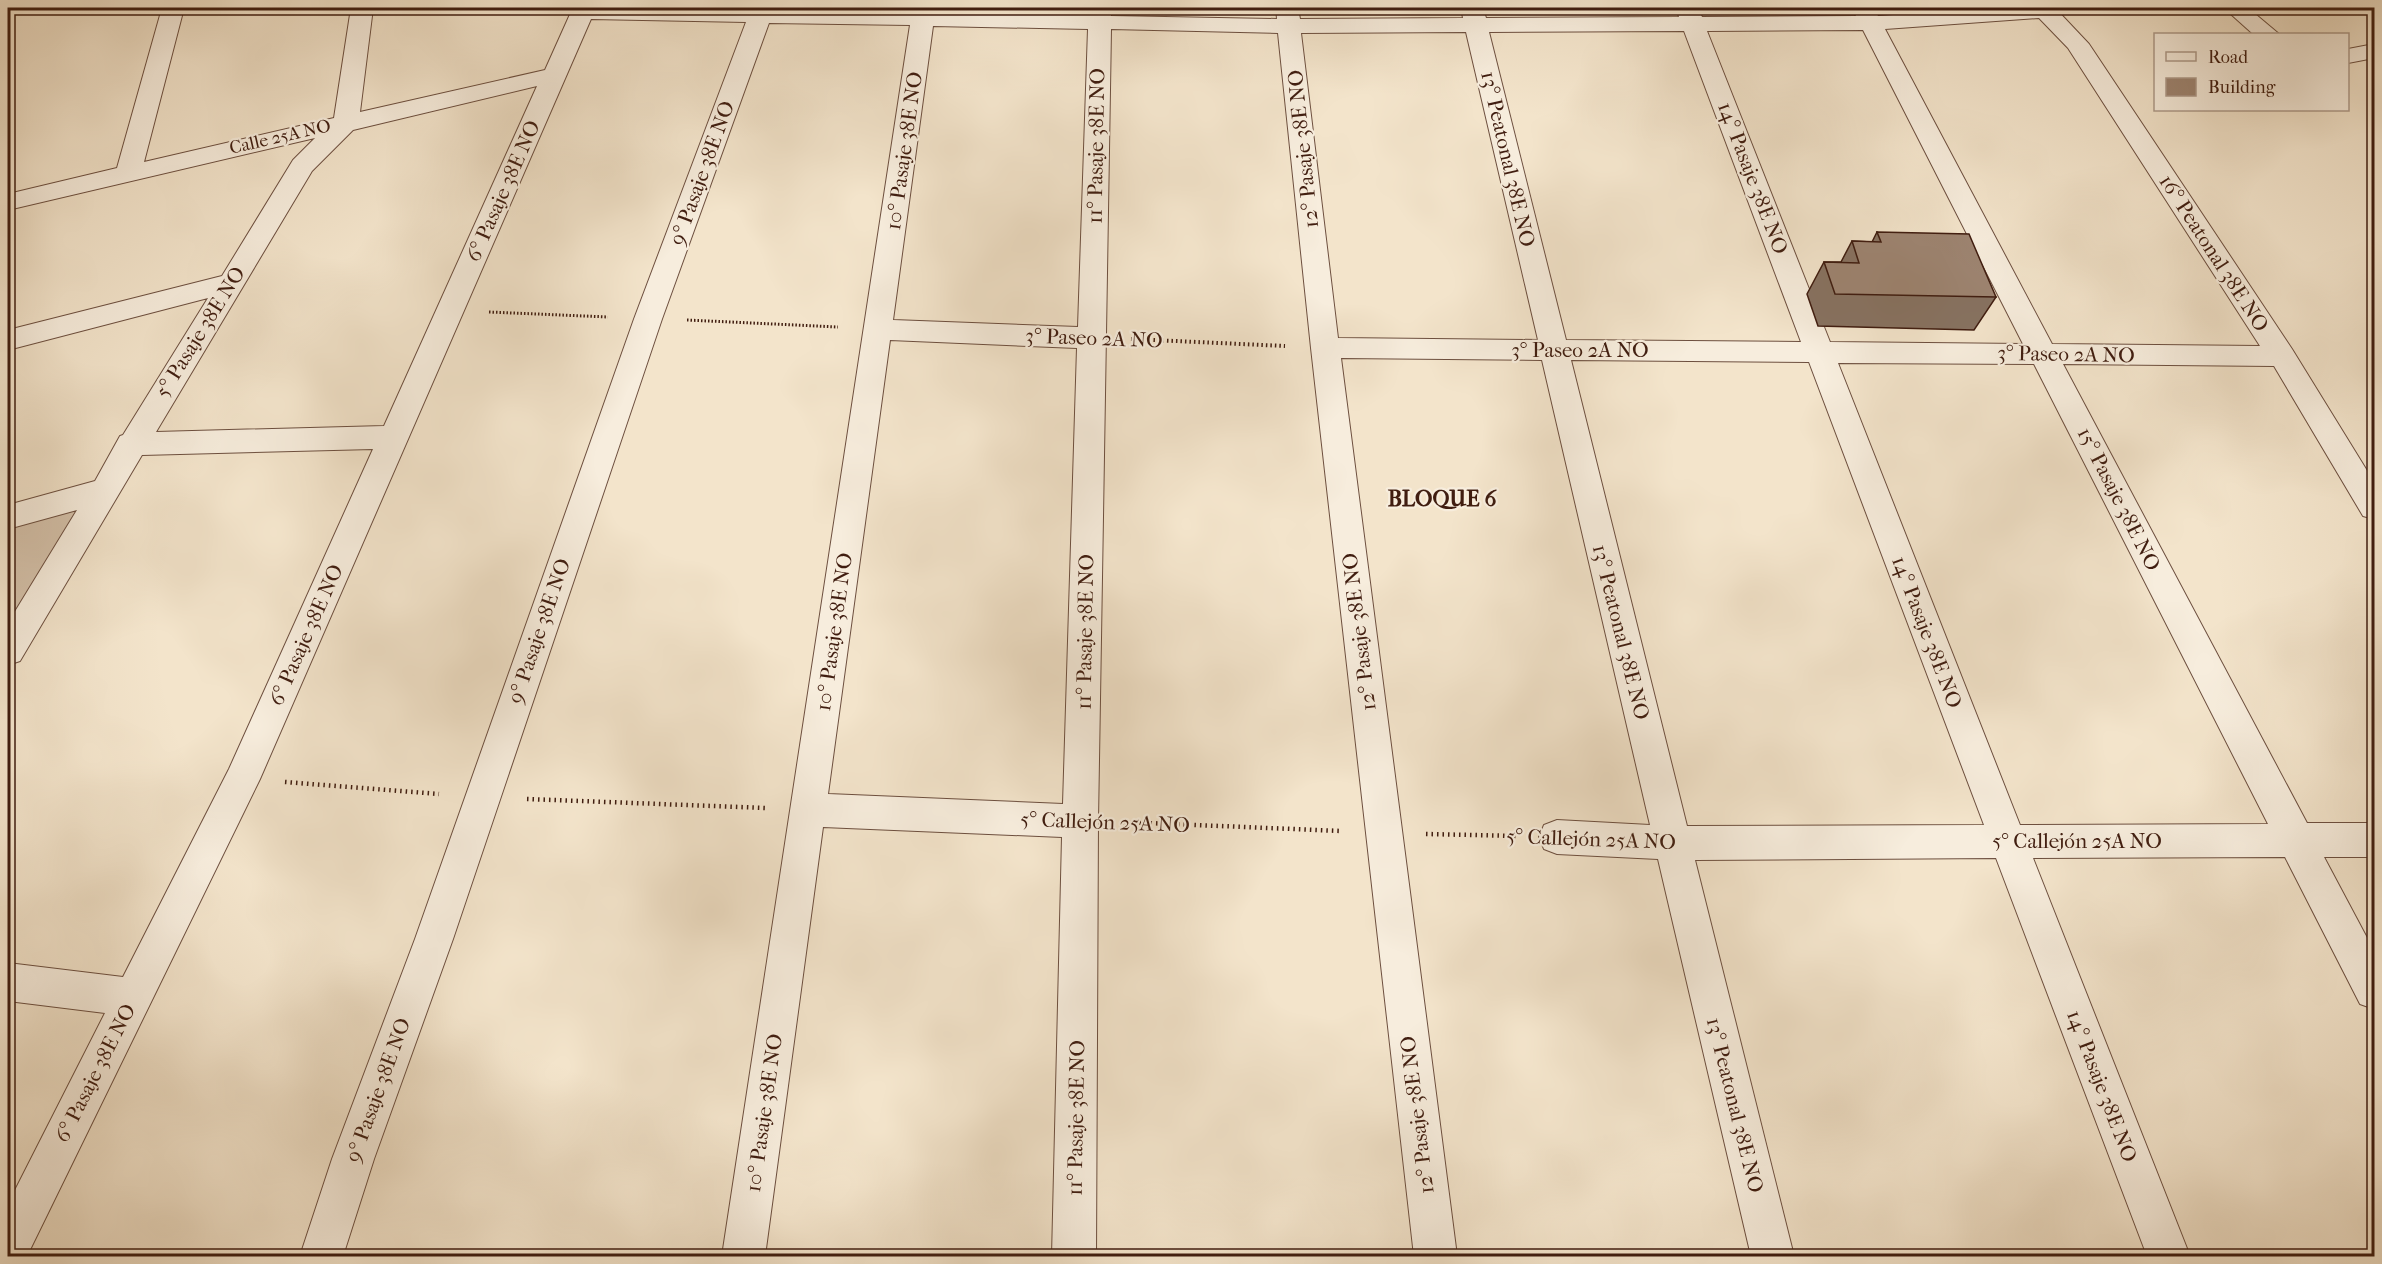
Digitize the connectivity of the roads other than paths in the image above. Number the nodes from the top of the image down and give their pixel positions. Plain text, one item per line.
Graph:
1 (173, 8) edge
2 (362, 8) edge
3 (2235, 8) edge
4 (582, 9) edge
5 (2044, 9) edge
6 (761, 11) edge
7 (924, 13) edge
8 (1100, 15) edge
9 (1867, 15) edge
10 (1474, 16) edge
11 (1690, 16) edge
12 (1288, 17) edge
13 (2266, 33) edge
14 (2374, 51) edge
15 (2349, 56) edge
16 (554, 75) junction
17 (346, 122) junction
18 (128, 173) junction
19 (8, 202) edge
20 (231, 283) junction
21 (878, 329) junction
22 (1091, 338) junction
23 (8, 340) edge
24 (1325, 348) junction
25 (1554, 350) junction
26 (1819, 352) junction
27 (2043, 354) junction
28 (2282, 356) junction
29 (394, 437) junction
30 (131, 444) junction
31 (103, 491) junction
32 (2374, 507) edge
33 (8, 517) edge
34 (8, 651) edge
35 (808, 810) junction
36 (1080, 821) junction
37 (1557, 837) road end
38 (2296, 840) junction
39 (2374, 840) edge
40 (2008, 842) junction
41 (1672, 843) junction
42 (8, 982) edge
43 (2374, 990) edge
44 (133, 997) junction
45 (8, 1248) edge
46 (321, 1257) edge
47 (743, 1257) edge
48 (1074, 1257) edge
49 (1435, 1257) edge
50 (1772, 1257) edge
51 (2168, 1257) edge

1 - 18 street
2 - 17 street
3 - 13 street
4 - 6 street
4 - 16 street, 6° Pasaje 38E NO
5 - 9 street
5 - 28 street, 16° Peatonal 38E NO
6 - 7 street
6 - 46 street, 9° Pasaje 38E NO
7 - 8 street
7 - 21 street, 10° Pasaje 38E NO
8 - 12 street
8 - 22 street, 11° Pasaje 38E NO
9 - 11 street
9 - 27 street, 15° Pasaje 38E NO
10 - 11 street
10 - 12 street
10 - 25 street, 13° Peatonal 38E NO
11 - 26 street, 14° Pasaje 38E NO
12 - 24 street, 12° Pasaje 38E NO
14 - 15 street
16 - 17 street, Calle 25A NO
16 - 29 street, 6° Pasaje 38E NO
17 - 18 street, Calle 25A NO
17 - 20 street, 5° Pasaje 38E NO
18 - 19 street, Calle 25A NO
20 - 23 street
20 - 30 street, 5° Pasaje 38E NO
21 - 22 street, 3° Paseo 2A NO
21 - 35 street, 10° Pasaje 38E NO
22 - 36 street, 11° Pasaje 38E NO
24 - 25 street, 3° Paseo 2A NO
24 - 49 street, 12° Pasaje 38E NO
25 - 26 street, 3° Paseo 2A NO
25 - 41 street, 13° Peatonal 38E NO
26 - 27 street, 3° Paseo 2A NO
26 - 40 street, 14° Pasaje 38E NO
27 - 28 street, 3° Paseo 2A NO
27 - 38 street, 15° Pasaje 38E NO
28 - 32 street, 16° Peatonal 38E NO
29 - 30 street
29 - 44 street, 6° Pasaje 38E NO
30 - 31 street, 5° Pasaje 38E NO
31 - 33 street
31 - 34 street, 5° Pasaje 38E NO
35 - 36 street, 5° Callejón 25A NO
35 - 47 street, 10° Pasaje 38E NO
36 - 48 street, 11° Pasaje 38E NO
37 - 41 street, 5° Callejón 25A NO
38 - 39 street, 5° Callejón 25A NO
38 - 40 street, 5° Callejón 25A NO
38 - 43 street, 15° Pasaje 38E NO
40 - 41 street, 5° Callejón 25A NO
40 - 51 street, 14° Pasaje 38E NO
41 - 50 street, 13° Peatonal 38E NO
42 - 44 street
44 - 45 street, 6° Pasaje 38E NO

